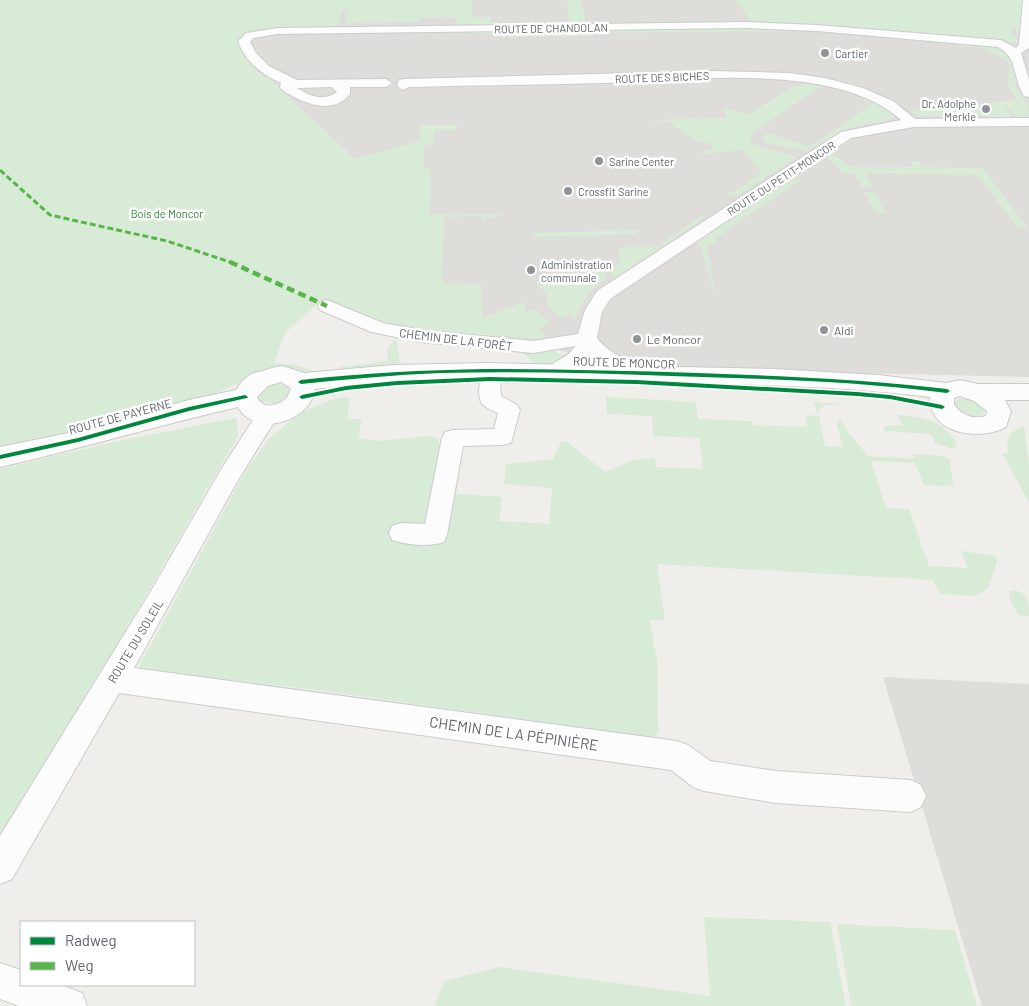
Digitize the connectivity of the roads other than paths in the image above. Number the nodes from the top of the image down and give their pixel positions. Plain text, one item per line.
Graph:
1 (1028, 2) edge
2 (1020, 50) junction
3 (386, 83) dead end
4 (403, 86) dead end
5 (1029, 93) edge
6 (1029, 122) edge
7 (912, 123) junction
8 (327, 306) dead end
9 (588, 340) junction
10 (556, 371) junction
11 (630, 373) junction
12 (490, 379) junction
13 (302, 390) junction
14 (978, 392) junction
15 (1029, 392) edge
16 (245, 397) junction
17 (944, 399) junction
18 (1029, 410) edge
19 (999, 411) junction
20 (268, 414) junction
21 (0, 457) edge
22 (401, 533) dead end
23 (113, 679) junction
24 (910, 796) dead end
25 (0, 867) edge
26 (0, 981) edge
27 (69, 1006) edge

1 - 2 street
2 - 3 street, ROUTE DE CHANDOLAN
2 - 5 street
4 - 7 street, ROUTE DES BICHES
6 - 7 street, ROUTE DU PETIT-MONCOR
7 - 9 street, ROUTE DU PETIT-MONCOR
8 - 9 street, CHEMIN DE LA FORÊT
9 - 10 street, ROUTE DU PETIT-MONCOR
9 - 11 street
10 - 11 main road, ROUTE DE MONCOR
10 - 13 main road, ROUTE DE MONCOR
11 - 17 main road, ROUTE DE MONCOR
12 - 13 main road, ROUTE DE MONCOR
12 - 17 main road, ROUTE DE MONCOR
12 - 22 street
13 - 16 main road
13 - 20 main road
14 - 15 main road
14 - 17 main road
14 - 19 main road
16 - 20 main road
16 - 21 main road, ROUTE DE PAYERNE
17 - 19 main road
18 - 19 main road
20 - 23 street, ROUTE DU SOLEIL
23 - 24 street, CHEMIN DE LA PÉPINIÈRE
23 - 25 street, ROUTE DU SOLEIL
26 - 27 street

